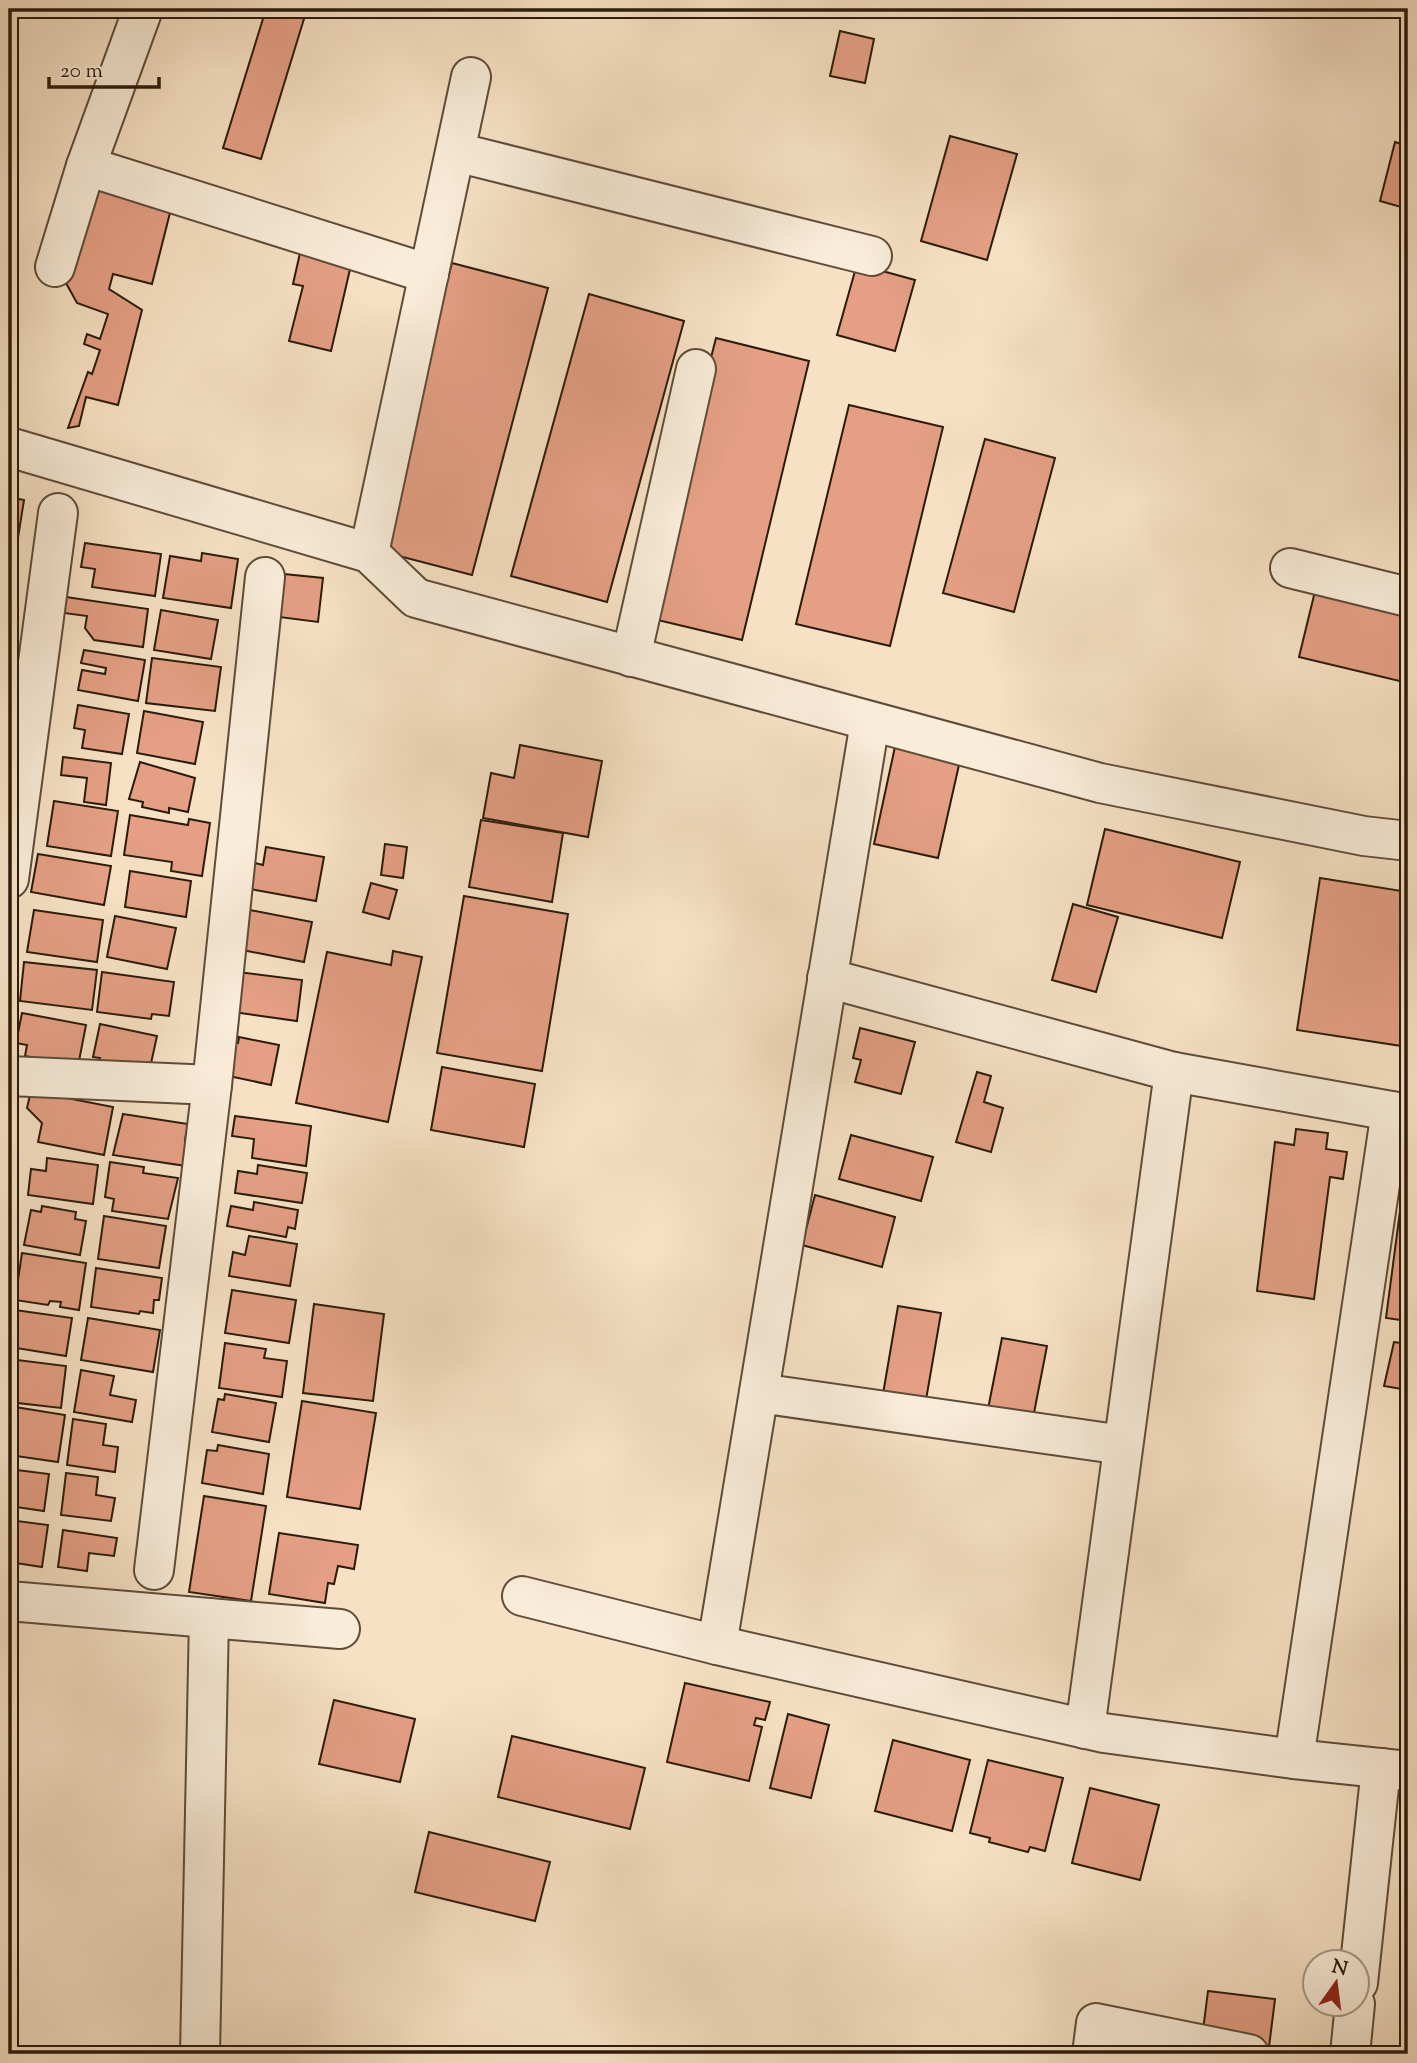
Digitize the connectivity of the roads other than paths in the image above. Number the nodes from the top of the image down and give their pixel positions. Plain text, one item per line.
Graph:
1 (143, 9) edge
2 (471, 77) dead end
3 (456, 152) junction
4 (86, 166) junction
5 (872, 256) dead end
6 (55, 267) dead end
7 (429, 274) junction
8 (696, 369) dead end
9 (9, 447) edge
10 (58, 513) dead end
11 (369, 553) junction
12 (1290, 568) dead end
13 (265, 577) dead end
14 (1408, 597) edge
15 (631, 657) junction
16 (870, 722) junction
17 (1408, 841) edge
18 (9, 879) edge
19 (827, 978) junction
20 (1174, 1072) junction
21 (9, 1076) edge
22 (212, 1085) junction
23 (1400, 1113) edge
24 (759, 1393) junction
25 (1123, 1445) junction
26 (154, 1570) dead end
27 (522, 1596) dead end
28 (9, 1601) edge
29 (209, 1618) junction
30 (340, 1629) dead end
31 (717, 1645) junction
32 (1085, 1729) junction
33 (1294, 1759) junction
34 (1395, 1769) edge
35 (1363, 1948) edge
36 (1354, 2018) edge
37 (200, 2054) edge
38 (1092, 2054) edge
39 (1249, 2054) edge
40 (1350, 2054) edge

1 - 4 street
2 - 3 street
3 - 5 street
3 - 7 street
4 - 6 street
4 - 7 street
7 - 11 street
8 - 15 street
9 - 11 street
10 - 18 street
11 - 15 street
12 - 14 street
13 - 22 street
15 - 16 street
16 - 17 street
16 - 19 street
19 - 20 street
19 - 24 street
20 - 23 street
20 - 25 street
21 - 22 street
22 - 26 street
23 - 33 street
24 - 25 street
24 - 31 street
25 - 32 street
27 - 31 street
28 - 29 street
29 - 30 street
29 - 37 street
31 - 32 street
32 - 33 street
33 - 34 street
34 - 35 street
36 - 40 street
38 - 39 street

